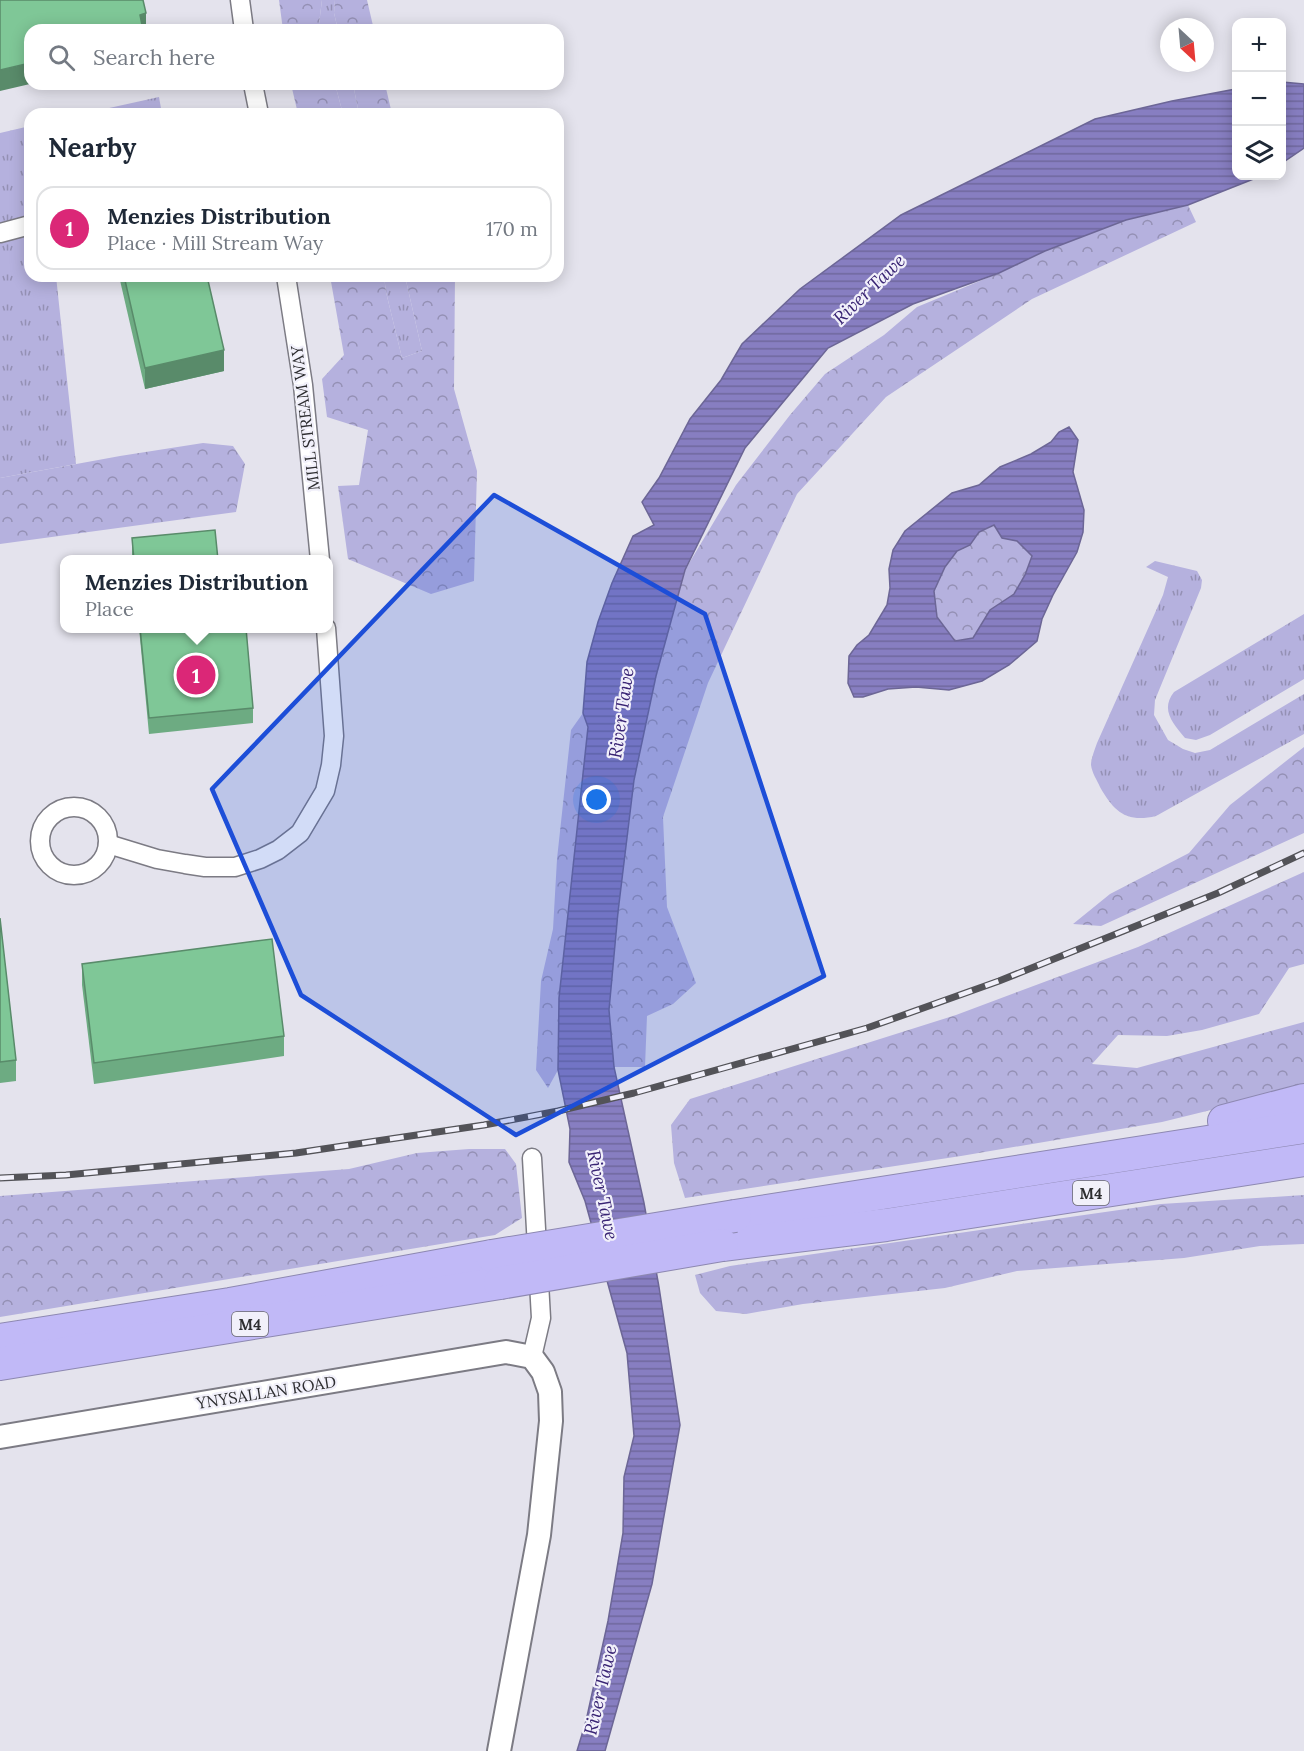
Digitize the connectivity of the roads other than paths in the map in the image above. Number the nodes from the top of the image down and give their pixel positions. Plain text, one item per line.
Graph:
1 (240, 0) edge
2 (243, 24) edge
3 (254, 90) edge
4 (258, 108) edge
5 (24, 226) edge
6 (0, 232) edge
7 (287, 282) edge
8 (320, 555) edge
9 (326, 633) edge
10 (108, 844) dead end
11 (1304, 1100) edge
12 (1304, 1127) edge
13 (1173, 1146) junction
14 (532, 1158) dead end
15 (1302, 1161) edge
16 (496, 1269) junction
17 (0, 1340) edge
18 (532, 1357) junction
19 (0, 1364) edge
20 (0, 1437) edge
21 (500, 1751) edge

1 - 2 street
3 - 4 street
5 - 6 street
7 - 8 street, MILL STREAM WAY
9 - 10 street
11 - 13 highway, M4
12 - 13 highway, M4
13 - 16 highway, M4, bridge
14 - 18 street
15 - 16 highway, M4, bridge
16 - 17 highway, M4
16 - 19 highway, M4
18 - 20 street, YNYSALLAN ROAD
18 - 21 street

